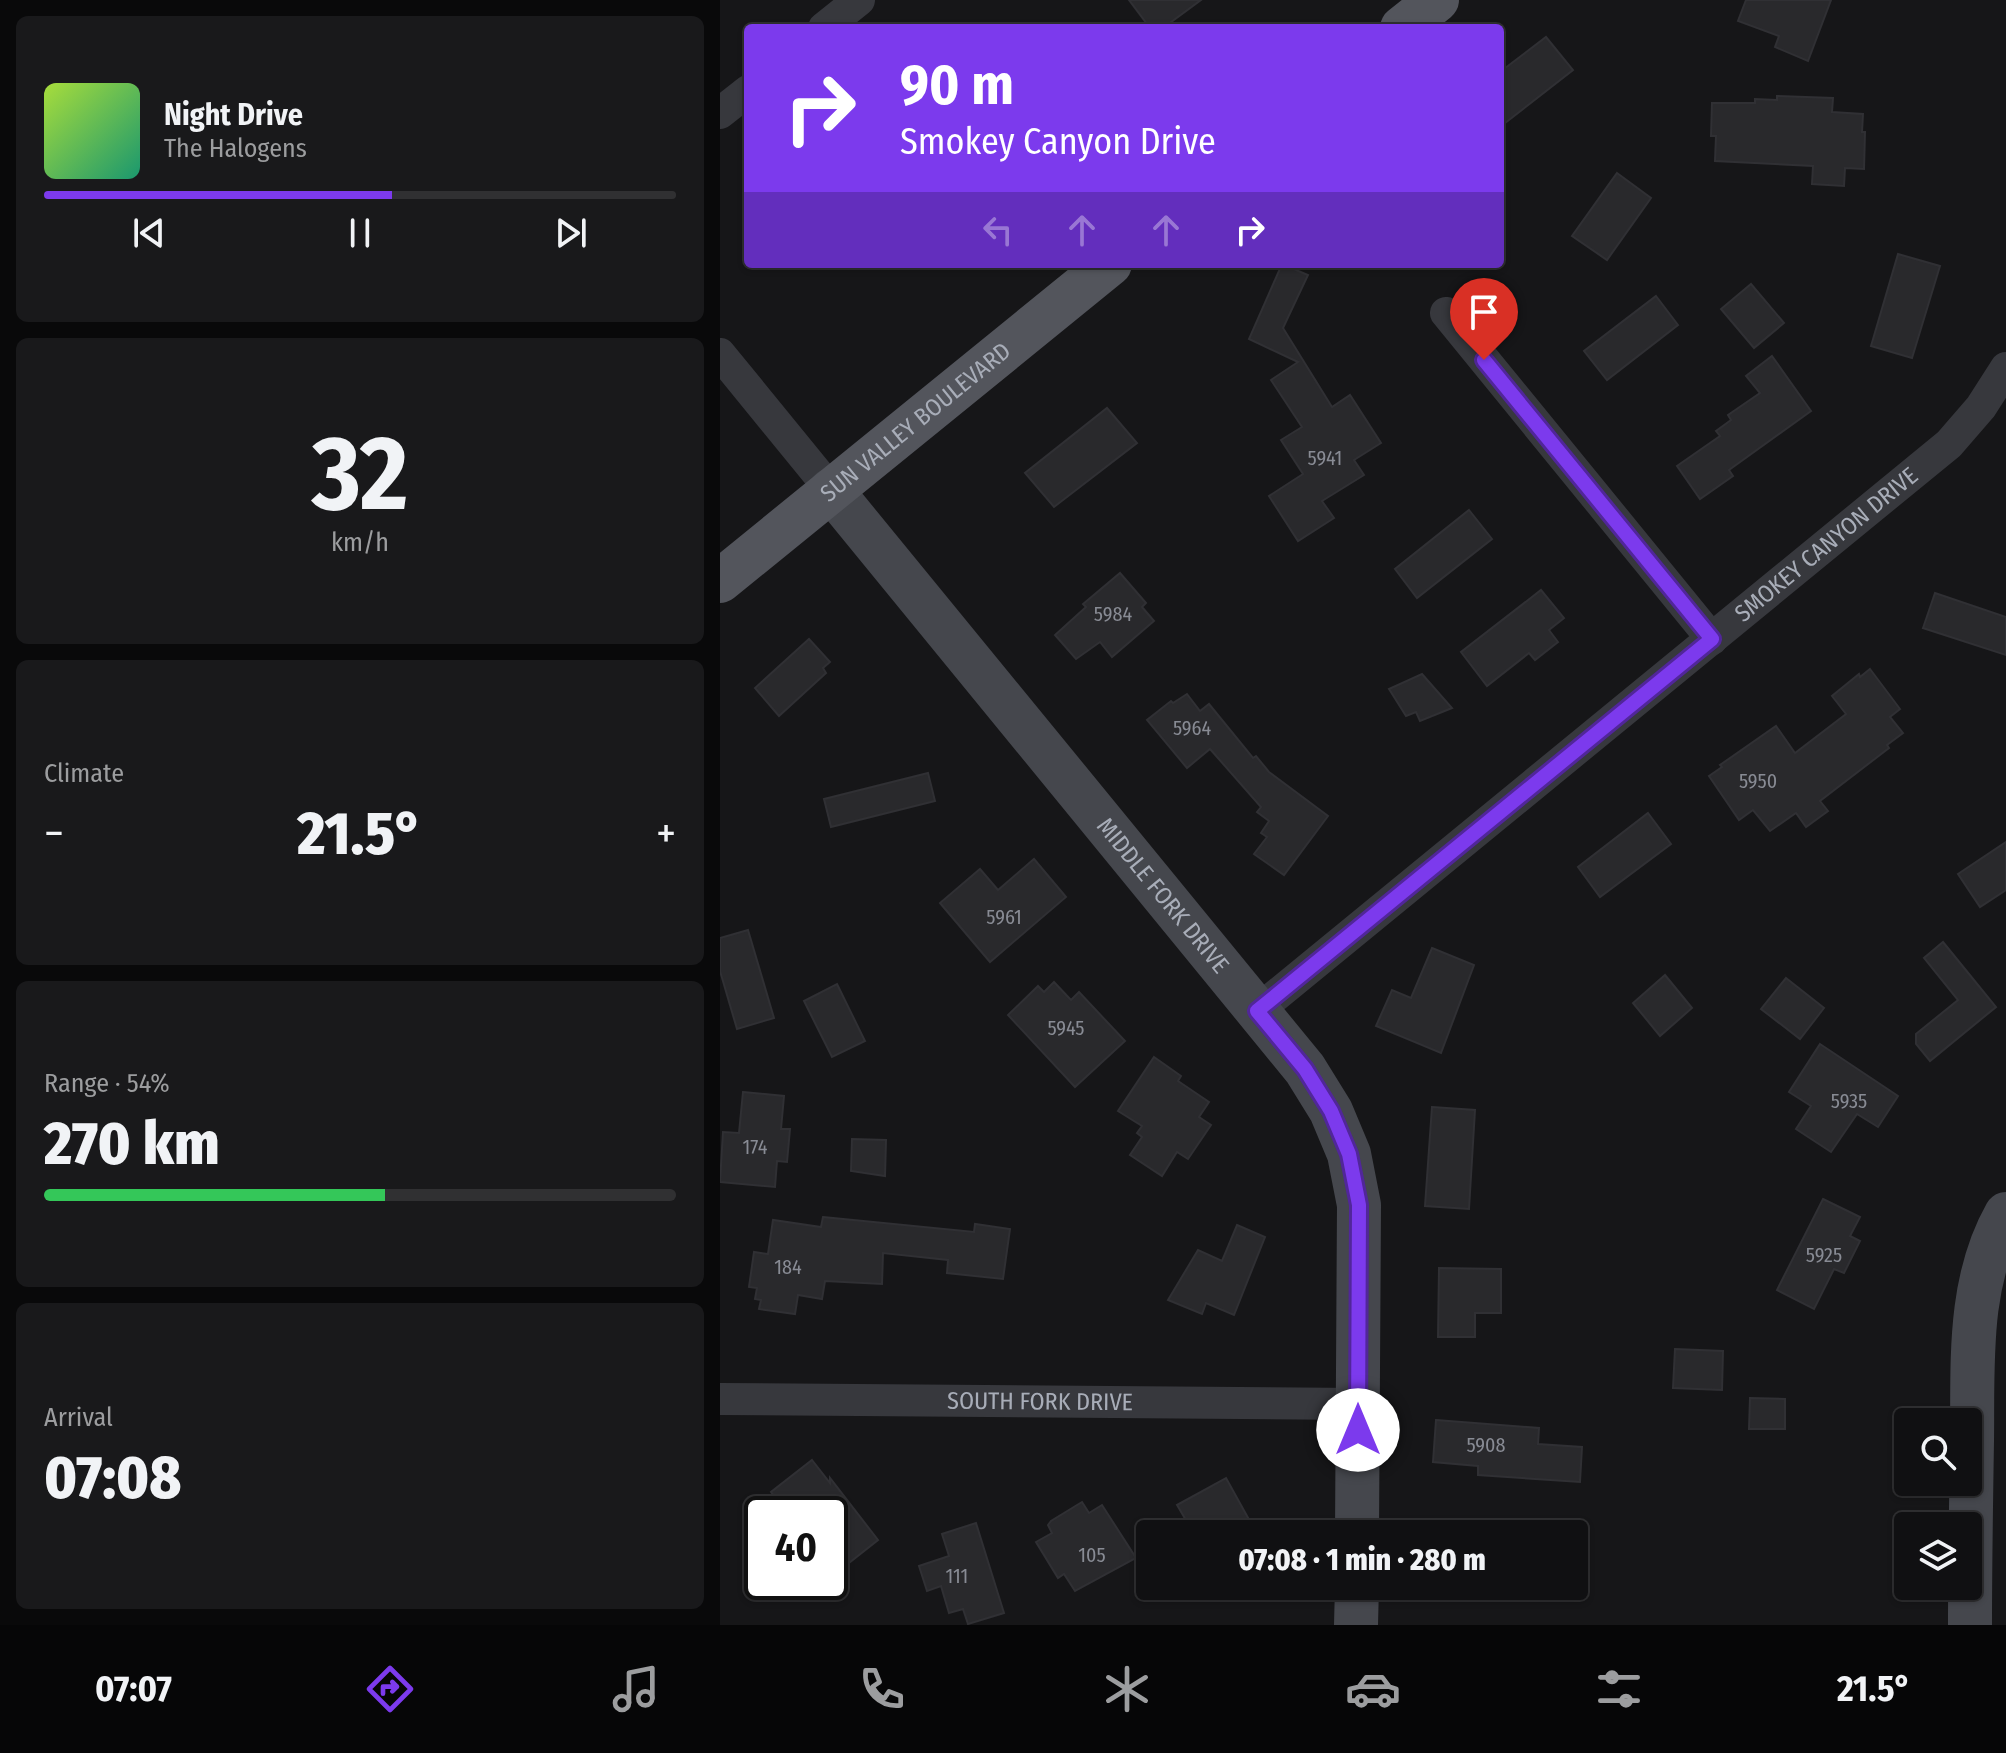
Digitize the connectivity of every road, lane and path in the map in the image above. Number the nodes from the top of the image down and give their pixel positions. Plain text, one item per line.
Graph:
1 (859, 0) edge
2 (1437, 0) edge
3 (829, 24) edge
4 (1407, 24) edge
5 (744, 94) edge
6 (720, 113) edge
7 (1105, 268) edge
8 (1446, 313) dead end
9 (720, 354) edge
10 (2006, 368) edge
11 (831, 490) junction
12 (720, 581) edge
13 (1712, 639) junction
14 (1257, 1011) junction
15 (2006, 1214) edge
16 (720, 1399) edge
17 (1358, 1404) junction
18 (1357, 1520) edge
19 (1357, 1600) edge
20 (1356, 1625) edge
21 (1970, 1625) edge

1 - 3 street
2 - 4 main road
5 - 6 street
7 - 11 main road, SUN VALLEY BOULEVARD
8 - 13 street
9 - 11 street, MIDDLE FORK DRIVE
10 - 13 street, SMOKEY CANYON DRIVE
11 - 12 main road, SUN VALLEY BOULEVARD
11 - 14 street, MIDDLE FORK DRIVE
13 - 14 street, SMOKEY CANYON DRIVE
14 - 17 street, MIDDLE FORK DRIVE
15 - 21 street
16 - 17 street, SOUTH FORK DRIVE
17 - 18 street, MIDDLE FORK DRIVE
19 - 20 street

